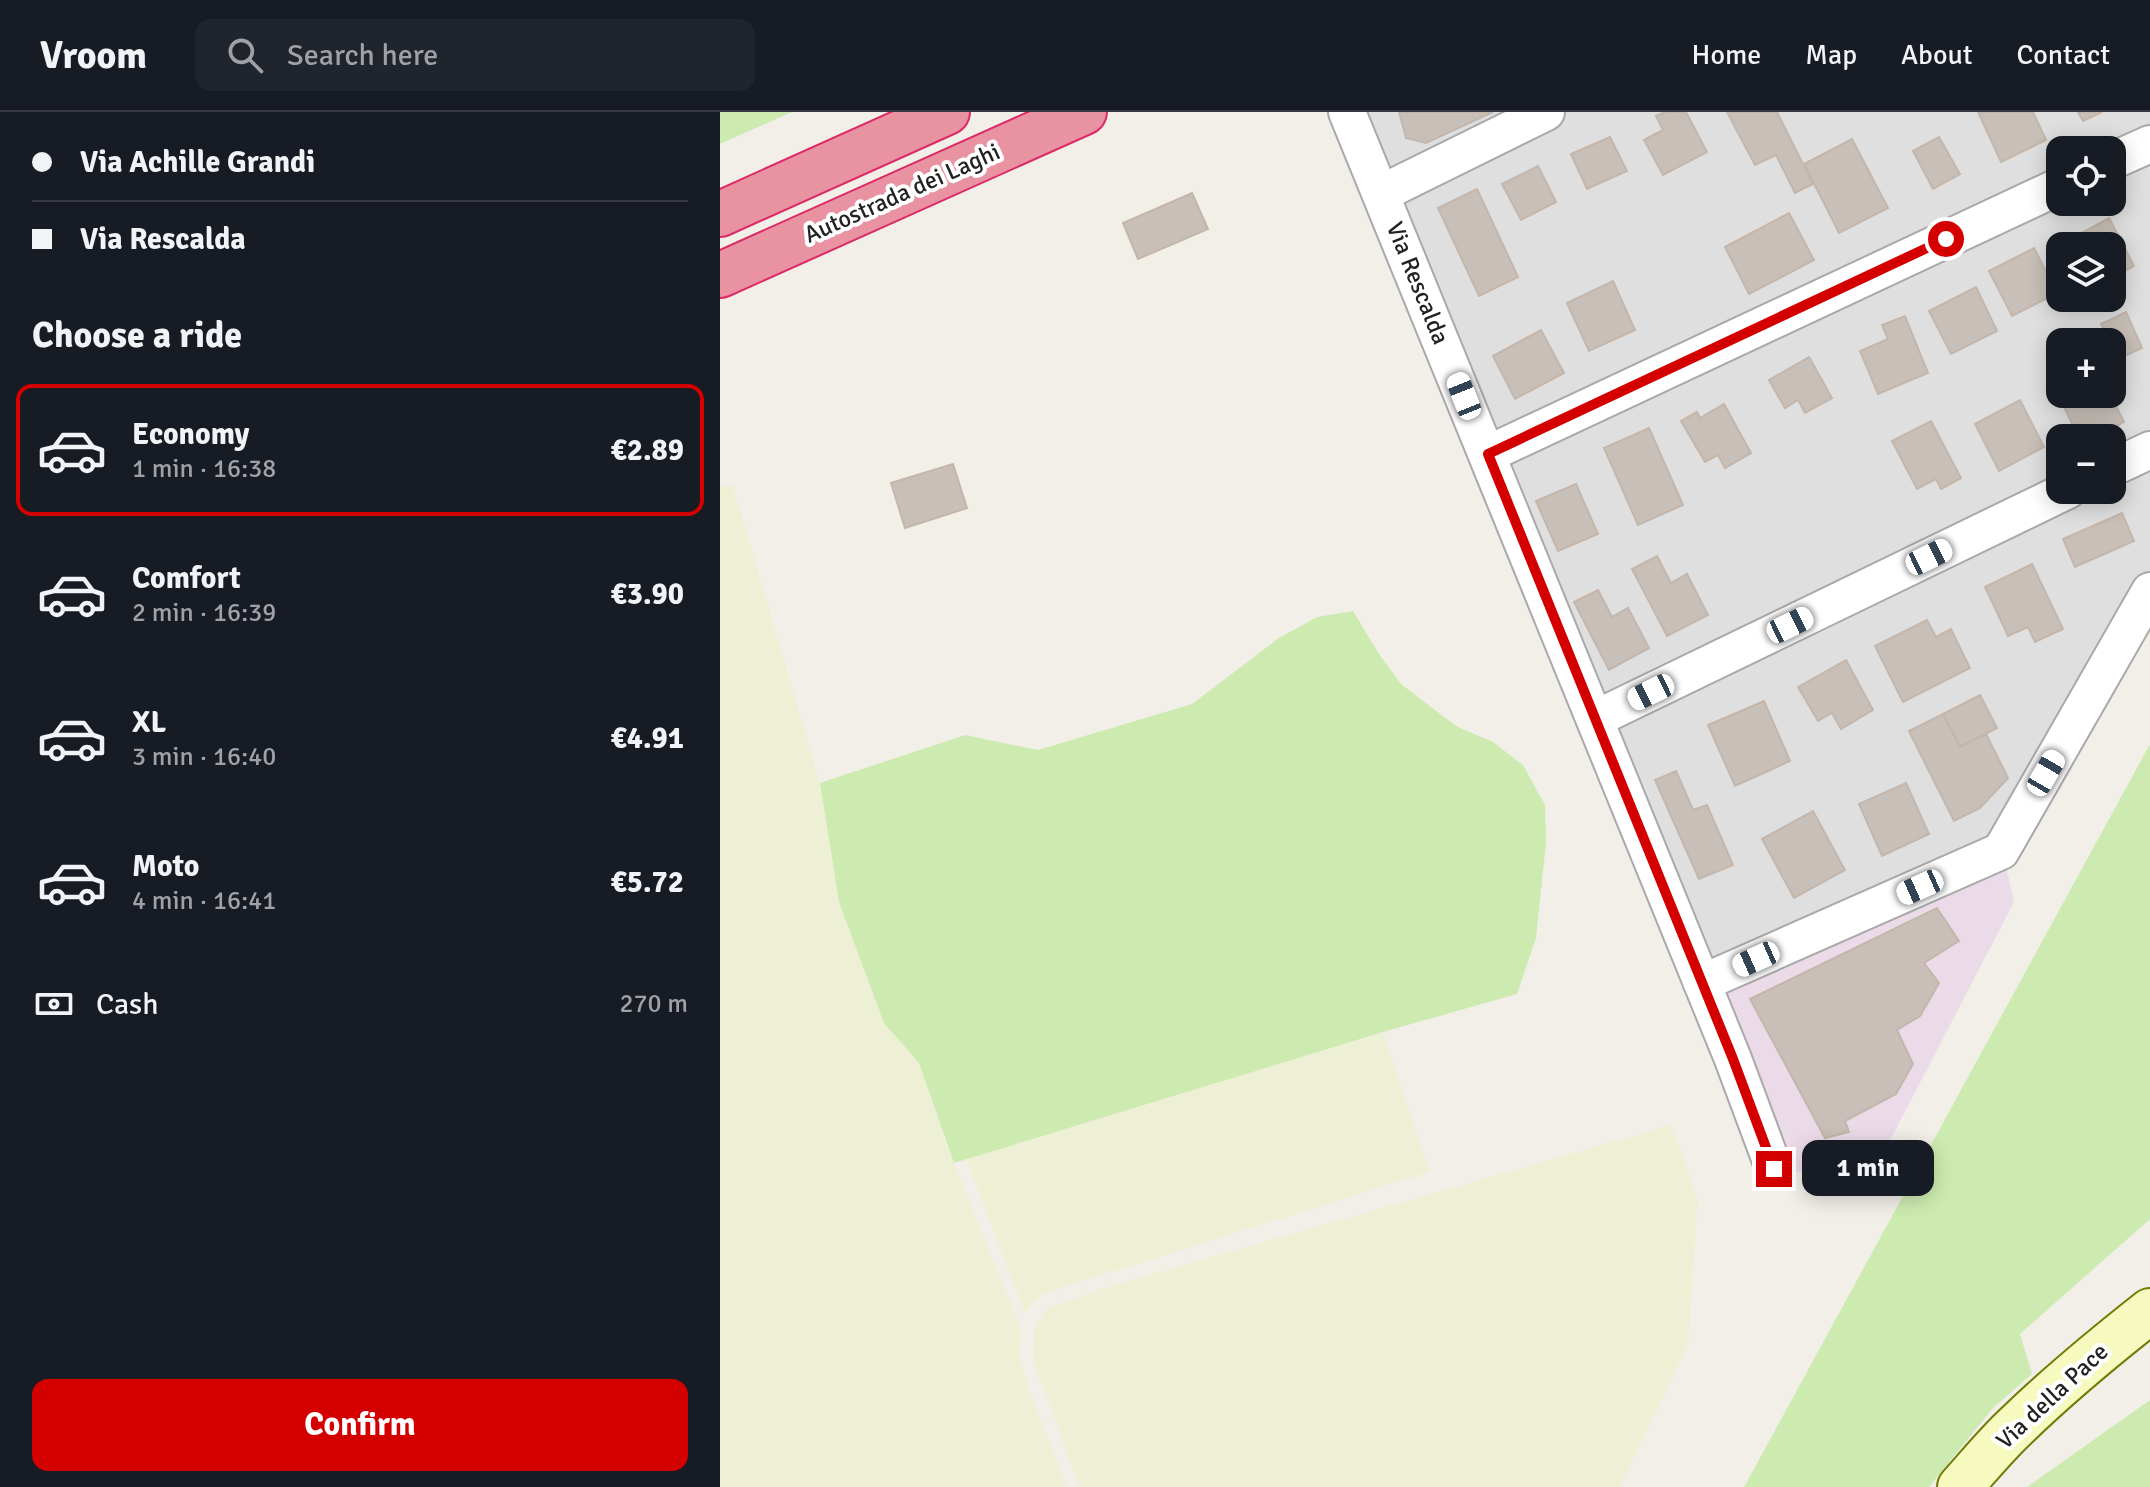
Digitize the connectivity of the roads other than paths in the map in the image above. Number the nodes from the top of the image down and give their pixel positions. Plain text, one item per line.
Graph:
1 (947, 112) edge
2 (1084, 112) edge
3 (1347, 112) edge
4 (1546, 112) edge
5 (2150, 144) edge
6 (2126, 155) edge
7 (1382, 193) junction
8 (2046, 193) edge
9 (720, 214) edge
10 (720, 275) edge
11 (2150, 450) edge
12 (1488, 454) junction
13 (2126, 461) edge
14 (2046, 501) edge
15 (2150, 591) edge
16 (1595, 719) junction
17 (1702, 983) junction
18 (1774, 1169) dead end
19 (2150, 1311) edge
20 (1960, 1487) edge

1 - 9 highway
2 - 10 highway, Autostrada dei Laghi
3 - 7 street, Via Rescalda
4 - 7 street
5 - 6 street
7 - 12 street, Via Rescalda
8 - 12 street
11 - 13 street
12 - 16 street, Via Rescalda
14 - 16 street
15 - 17 street
16 - 17 street, Via Rescalda
17 - 18 street, Via Rescalda
19 - 20 main road, Via della Pace

